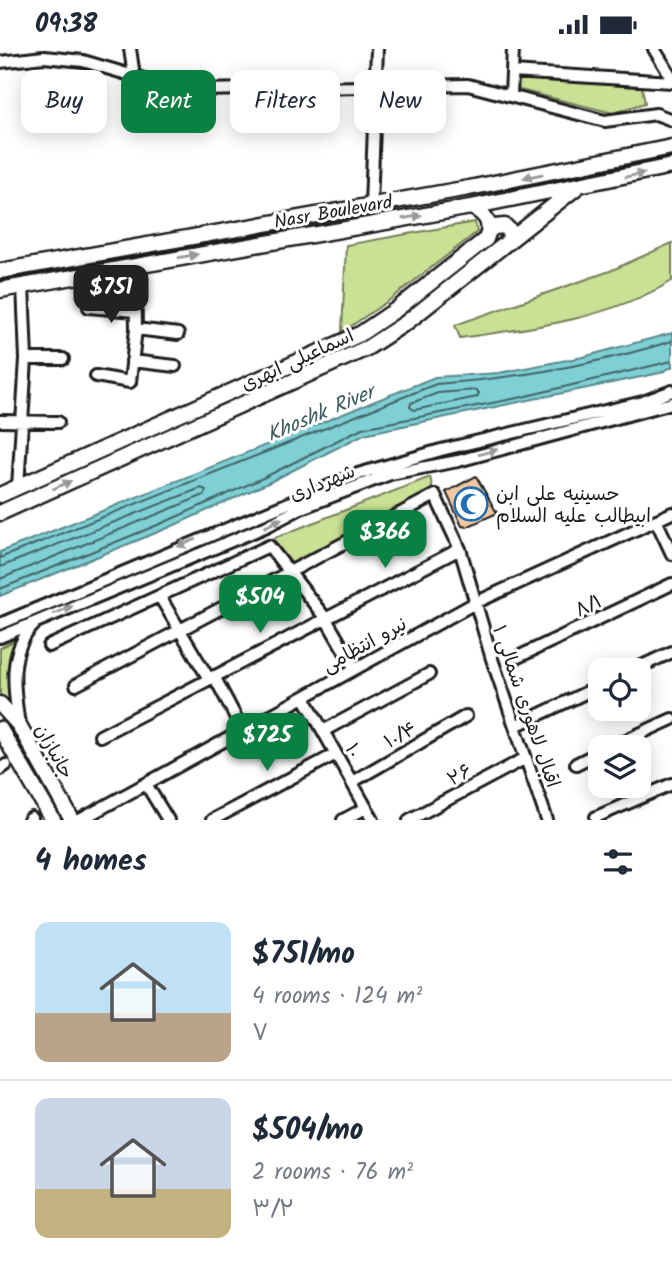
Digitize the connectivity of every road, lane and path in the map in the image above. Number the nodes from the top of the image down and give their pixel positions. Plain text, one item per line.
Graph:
1 (130, 49) edge
2 (377, 49) edge
3 (513, 49) edge
4 (654, 49) edge
5 (69, 54) edge
6 (0, 62) edge
7 (133, 70) edge
8 (376, 70) edge
9 (121, 71) edge
10 (512, 72) junction
11 (672, 80) edge
12 (446, 86) edge
13 (354, 88) edge
14 (216, 89) edge
15 (511, 96) junction
16 (672, 118) edge
17 (374, 133) edge
18 (672, 148) edge
19 (672, 166) edge
20 (577, 186) junction
21 (371, 205) junction
22 (471, 207) junction
23 (253, 226) junction
24 (489, 231) junction
25 (509, 242) junction
26 (256, 244) junction
27 (135, 265) junction
28 (0, 271) edge
29 (23, 285) junction
30 (0, 290) edge
31 (89, 307) dead end
32 (135, 311) junction
33 (135, 329) junction
34 (178, 334) dead end
35 (26, 359) junction
36 (63, 359) dead end
37 (132, 362) junction
38 (175, 366) dead end
39 (96, 376) dead end
40 (672, 391) edge
41 (672, 403) edge
42 (0, 421) edge
43 (22, 422) junction
44 (58, 422) dead end
45 (18, 487) junction
46 (0, 495) edge
47 (0, 513) edge
48 (672, 513) edge
49 (656, 520) junction
50 (460, 549) junction
51 (672, 554) edge
52 (291, 571) junction
53 (672, 584) edge
54 (160, 597) junction
55 (475, 603) junction
56 (40, 619) junction
57 (326, 619) junction
58 (0, 624) edge
59 (180, 629) junction
60 (0, 637) edge
61 (49, 646) dead end
62 (672, 652) edge
63 (519, 657) dead end
64 (651, 662) edge
65 (355, 669) junction
66 (429, 674) dead end
67 (212, 678) junction
68 (76, 685) dead end
69 (588, 691) edge
70 (304, 697) junction
71 (0, 704) edge
72 (466, 716) dead end
73 (672, 719) edge
74 (19, 725) junction
75 (515, 726) junction
76 (0, 729) edge
77 (243, 730) junction
78 (323, 731) junction
79 (636, 735) edge
80 (100, 736) dead end
81 (336, 754) junction
82 (526, 758) junction
83 (588, 758) edge
84 (576, 764) dead end
85 (352, 782) junction
86 (146, 784) junction
87 (670, 785) edge
88 (366, 808) junction
89 (596, 817) dead end
90 (53, 820) edge
91 (72, 820) edge
92 (80, 820) edge
93 (168, 820) edge
94 (212, 820) edge
95 (344, 820) edge
96 (373, 820) edge
97 (409, 820) edge
98 (547, 820) edge

1 - 7 street
2 - 8 street
3 - 10 street
4 - 11 street
5 - 6 street
5 - 9 street
10 - 11 street
10 - 15 street
12 - 15 street
13 - 14 street
15 - 16 street
17 - 21 street
18 -> 21 main road, Nasr Boulevard
20 -> 19 main road, Nasr Boulevard
20 - 22 main road, Nasr Boulevard
20 - 25 main road, اسماعیلی ابهری
21 - 23 main road, Nasr Boulevard
22 - 24 main road
26 -> 22 main road, Nasr Boulevard
23 - 26 main road
23 - 28 main road, Nasr Boulevard
24 - 25 main road
24 - 45 main road, اسماعیلی ابهری
47 -> 25 main road, اسماعیلی ابهری
27 -> 26 main road, Nasr Boulevard
27 - 29 main road, Nasr Boulevard
27 - 32 street
29 - 30 main road, Nasr Boulevard
29 - 35 street
31 - 32 street
32 - 33 street
33 - 34 street
33 - 37 street
35 - 36 street
35 - 43 street
37 - 38 street
37 - 39 street
40 -> 58 street, شهرداری
56 -> 41 street, شهرداری
42 - 43 street
43 - 44 street
43 - 45 street
45 - 46 main road, اسماعیلی ابهری
48 - 49 street, نیرو انتظامی
49 - 51 street
49 - 55 street, نیرو انتظامی
50 - 52 street, اقبال لاهوری شمالی ۱
50 - 55 street, اقبال لاهوری شمالی ۱
50 - 57 street
52 - 54 street
52 - 57 street
52 - 59 street
53 - 63 street, ۸/۱
54 - 59 street
54 - 61 street
55 - 65 street, نیرو انتظامی
55 - 75 street, اقبال لاهوری شمالی ۱
56 - 60 street, شهرداری
56 - 74 street
57 - 65 street
57 - 67 street
59 - 67 street
59 - 68 street
62 - 64 street
65 - 70 street, نیرو انتظامی
66 - 78 street
67 - 77 street
67 - 80 street
69 - 75 street
70 - 77 street, نیرو انتظامی
70 - 78 street, ۱۰
71 - 74 main road, جانبازان
72 - 85 street, ۱۰/۴
73 - 79 street
74 - 91 main road, جانبازان
75 - 82 street, اقبال لاهوری شمالی ۱
76 - 90 main road, جانبازان
77 - 86 street, نیرو انتظامی
78 - 81 street, ۱۰
81 - 85 street, ۱۰
81 - 94 street
82 - 97 street, ۲۶
82 - 98 street, اقبال لاهوری شمالی ۱
83 - 84 street
85 - 88 street, ۱۰
86 - 92 street, نیرو انتظامی
86 - 93 street
87 - 89 street
88 - 95 street
88 - 96 street, ۱۰

